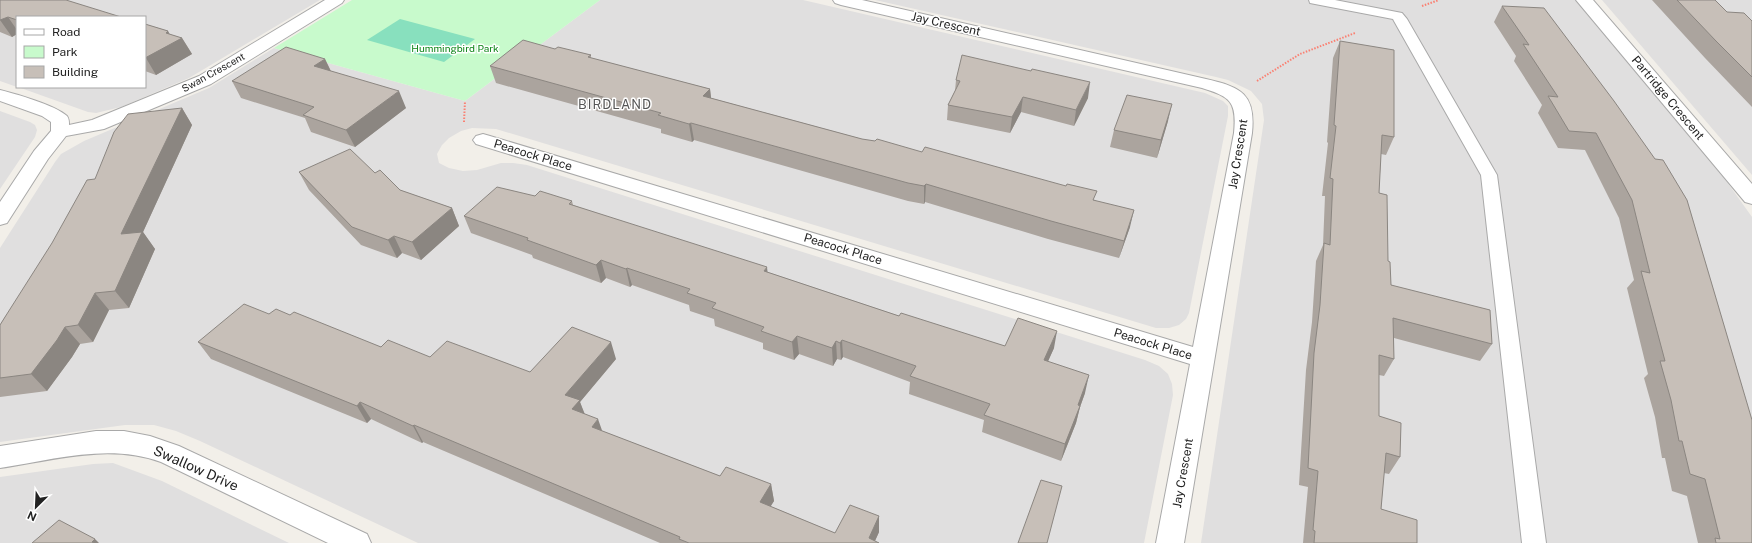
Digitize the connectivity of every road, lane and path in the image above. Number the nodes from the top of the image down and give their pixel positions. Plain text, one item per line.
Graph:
1 (336, 0) edge
2 (841, 0) edge
3 (1315, 0) edge
4 (1584, 0) edge
5 (1358, 32) dead end
6 (1255, 82) dead end
7 (0, 95) edge
8 (60, 132) junction
9 (483, 140) dead end
10 (1752, 197) edge
11 (0, 218) edge
12 (1203, 359) junction
13 (0, 457) edge
14 (357, 543) edge
15 (1170, 543) edge
16 (1534, 543) edge

1 - 8 street, Swan Crescent
2 - 12 street, Jay Crescent
3 - 16 lane
4 - 10 street, Partridge Crescent
5 - 6 path
7 - 8 street
8 - 11 street
9 - 12 street, Peacock Place
12 - 15 street, Jay Crescent
13 - 14 street, Swallow Drive

